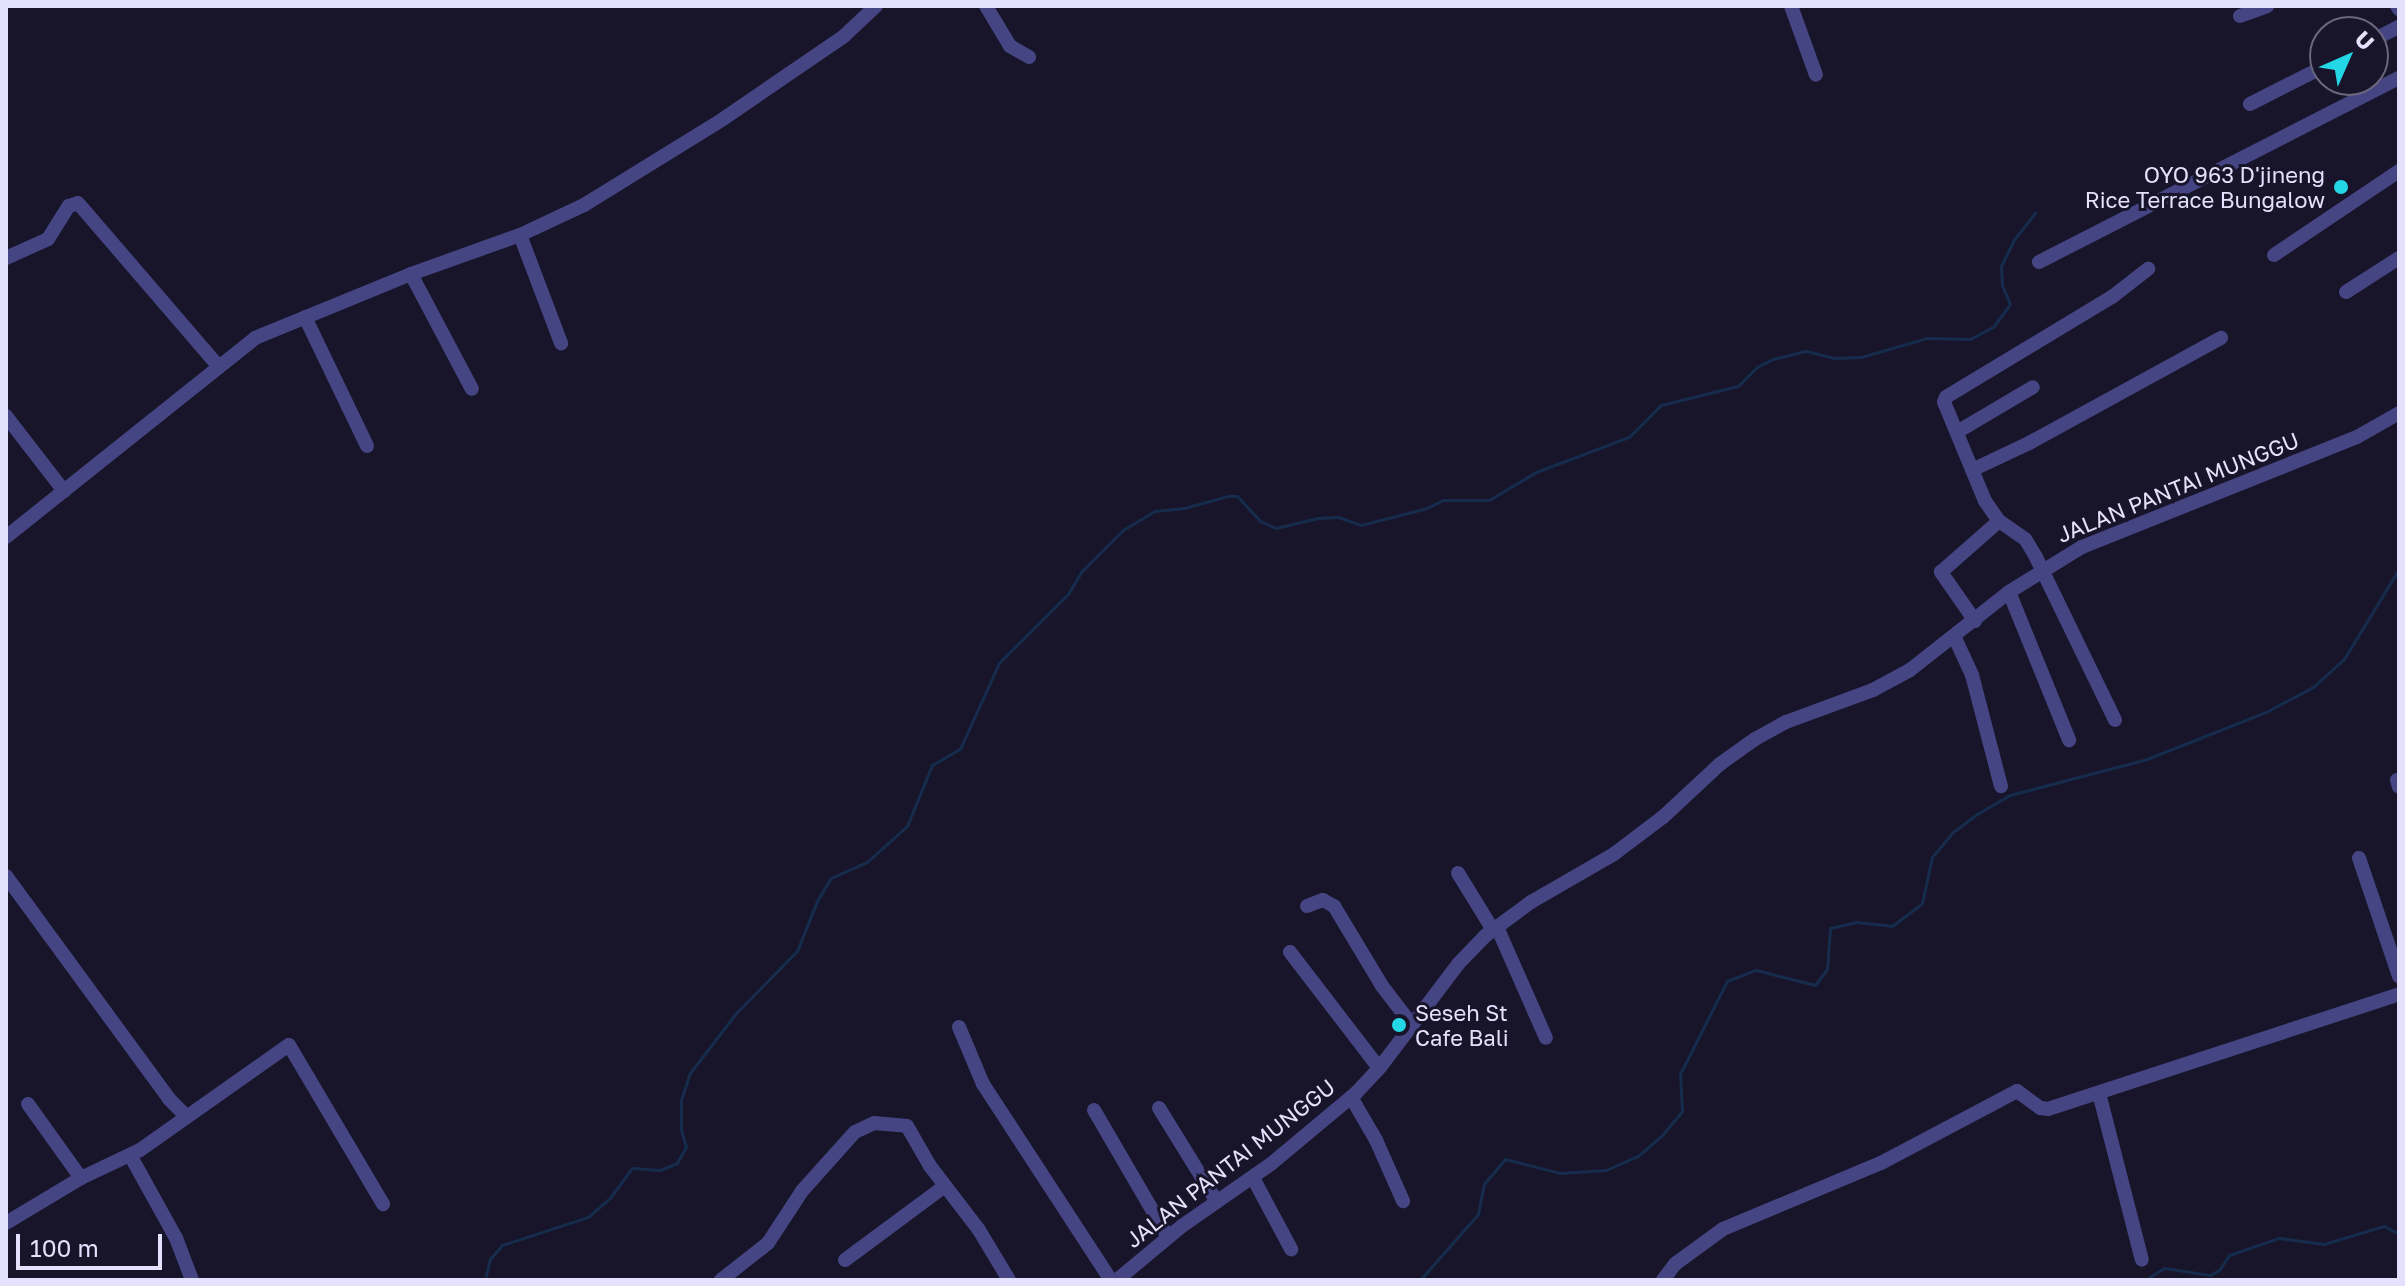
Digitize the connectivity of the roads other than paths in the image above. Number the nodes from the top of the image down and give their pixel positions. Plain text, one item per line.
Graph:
1 (876, 6) edge
2 (986, 6) edge
3 (1791, 6) edge
4 (2267, 6) edge
5 (2240, 16) dead end
6 (1029, 57) dead end
7 (2309, 74) edge
8 (1816, 75) dead end
9 (2399, 78) edge
10 (2250, 104) dead end
11 (2399, 171) edge
12 (520, 235) junction
13 (2274, 255) dead end
14 (6, 258) edge
15 (2399, 258) edge
16 (2039, 262) dead end
17 (2148, 269) dead end
18 (411, 274) junction
19 (2346, 292) dead end
20 (305, 317) junction
21 (2221, 338) dead end
22 (561, 343) dead end
23 (219, 367) junction
24 (2033, 387) dead end
25 (472, 389) dead end
26 (2399, 413) edge
27 (6, 416) edge
28 (1957, 432) junction
29 (367, 446) dead end
30 (1972, 470) junction
31 (64, 491) junction
32 (1999, 521) junction
33 (6, 537) edge
34 (2041, 572) junction
35 (2009, 592) junction
36 (1975, 621) junction
37 (1955, 638) junction
38 (2115, 720) dead end
39 (2069, 740) dead end
40 (2001, 786) dead end
41 (2359, 858) dead end
42 (1458, 873) dead end
43 (6, 876) edge
44 (1307, 906) dead end
45 (1495, 928) junction
46 (1290, 952) dead end
47 (2399, 976) edge
48 (2399, 994) edge
49 (1412, 1025) junction
50 (959, 1027) dead end
51 (1546, 1038) dead end
52 (1379, 1068) junction
53 (2099, 1093) junction
54 (1351, 1097) junction
55 (28, 1104) dead end
56 (1159, 1108) dead end
57 (1094, 1110) dead end
58 (185, 1115) junction
59 (130, 1155) junction
60 (81, 1178) junction
61 (1253, 1178) junction
62 (945, 1186) junction
63 (1403, 1201) dead end
64 (1217, 1202) junction
65 (383, 1204) dead end
66 (6, 1223) edge
67 (1168, 1237) junction
68 (1291, 1249) dead end
69 (845, 1260) dead end
70 (2142, 1260) dead end
71 (1124, 1278) edge
72 (192, 1280) edge
73 (721, 1280) edge
74 (1009, 1280) edge
75 (1111, 1280) edge
76 (1663, 1280) edge

1 - 12 street
2 - 6 street
3 - 8 street
4 - 5 street
7 - 10 street
9 - 16 street
11 - 13 street
12 - 18 street
12 - 22 street
14 - 23 street
15 - 19 street
17 - 28 street
18 - 20 street
18 - 25 street
20 - 23 street
20 - 29 street
21 - 30 street
23 - 31 street
24 - 28 street
26 - 34 street, JALAN PANTAI MUNGGU
27 - 31 street
28 - 30 street
30 - 32 street
31 - 33 street
32 - 34 street
32 - 36 street
34 - 35 street, JALAN PANTAI MUNGGU
34 - 38 street
35 - 36 street, JALAN PANTAI MUNGGU
35 - 39 street
36 - 37 street, JALAN PANTAI MUNGGU
37 - 40 street
37 - 45 street, JALAN PANTAI MUNGGU
41 - 47 street
42 - 45 street
43 - 58 street
44 - 49 street
45 - 49 street, JALAN PANTAI MUNGGU
45 - 51 street
46 - 52 street
48 - 53 street
49 - 52 street, JALAN PANTAI MUNGGU
50 - 75 street
52 - 54 street, JALAN PANTAI MUNGGU
53 - 70 street
53 - 76 street
54 - 61 street, JALAN PANTAI MUNGGU
54 - 63 street
55 - 60 street
56 - 64 street
57 - 67 street
58 - 59 street
58 - 65 street
59 - 60 street
59 - 72 street
60 - 66 street
61 - 64 street, JALAN PANTAI MUNGGU
61 - 68 street
62 - 69 street
62 - 73 street
62 - 74 street
64 - 67 street, JALAN PANTAI MUNGGU
67 - 71 street, JALAN PANTAI MUNGGU

